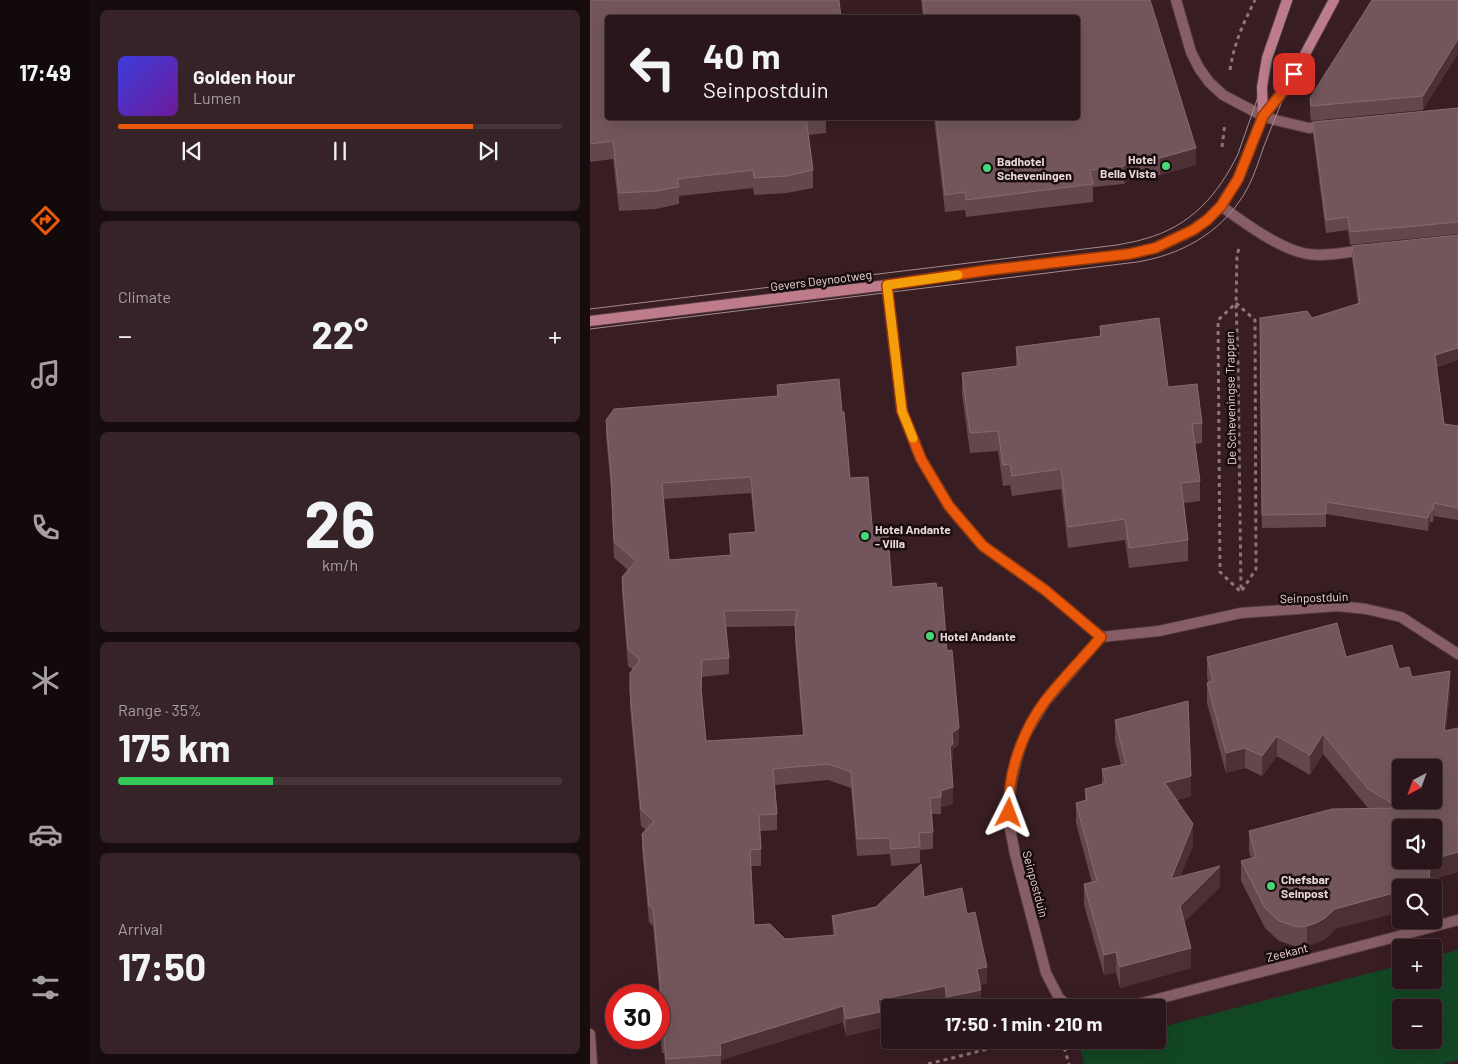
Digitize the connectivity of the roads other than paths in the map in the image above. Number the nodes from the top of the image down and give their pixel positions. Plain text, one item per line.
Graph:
1 (1176, 0) edge
2 (1287, 0) edge
3 (1334, 0) edge
4 (1263, 116) junction
5 (1337, 125) edge
6 (1221, 206) junction
7 (1379, 249) edge
8 (887, 285) junction
9 (590, 321) edge
10 (1101, 637) junction
11 (1458, 654) edge
12 (1458, 920) edge
13 (1060, 999) edge
14 (1157, 999) edge
15 (590, 1034) edge
16 (592, 1064) edge

1 - 4 street
2 - 4 main road
3 - 4 main road
4 - 5 street
4 - 6 main road, Gevers Deynootweg
6 - 7 street
6 - 8 main road, Gevers Deynootweg
8 - 9 main road, Gevers Deynootweg
8 - 10 street
10 - 11 street, Seinpostduin
10 - 13 street, Seinpostduin
12 - 14 street, Zeekant
15 - 16 street

